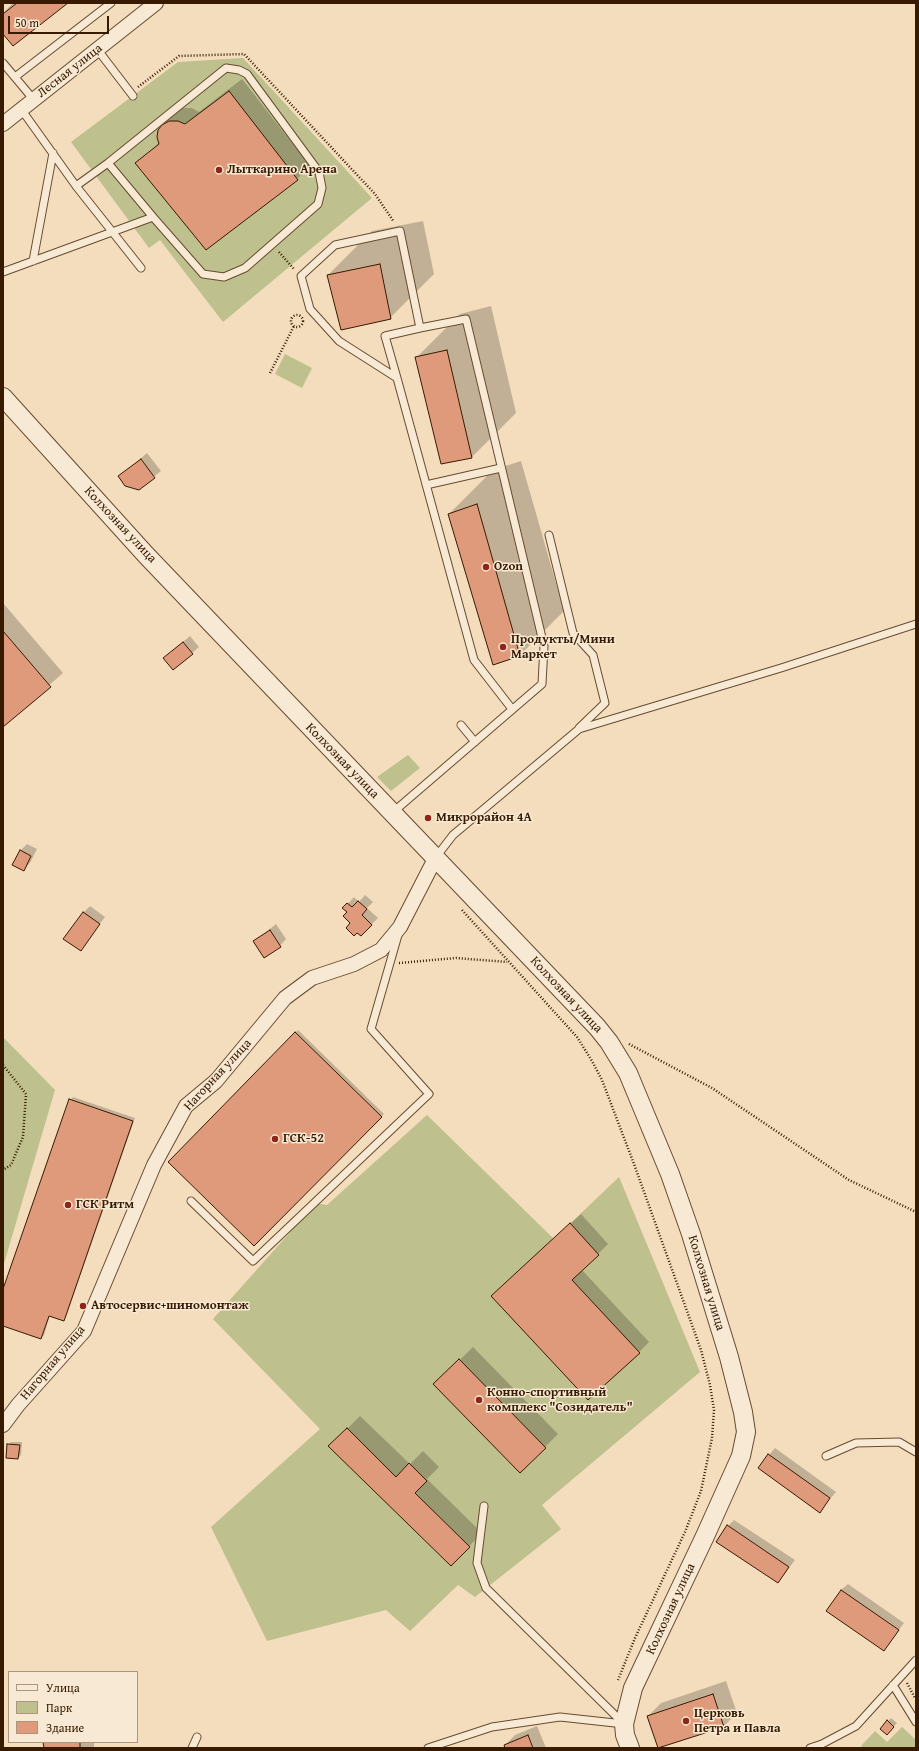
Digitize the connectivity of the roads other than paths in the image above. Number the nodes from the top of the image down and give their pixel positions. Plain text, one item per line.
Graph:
1 (111, 3) edge
2 (156, 3) edge
3 (97, 50) junction
4 (3, 63) edge
5 (15, 77) junction
6 (133, 96) dead end
7 (34, 100) junction
8 (21, 110) junction
9 (3, 124) edge
10 (53, 153) junction
11 (108, 163) junction
12 (76, 186) junction
13 (153, 217) junction
14 (113, 232) junction
15 (34, 261) junction
16 (141, 268) dead end
17 (3, 272) edge
18 (420, 328) junction
19 (397, 378) junction
20 (3, 397) edge
21 (501, 468) junction
22 (426, 485) junction
23 (549, 535) dead end
24 (916, 624) edge
25 (512, 710) junction
26 (461, 725) dead end
27 (579, 729) junction
28 (475, 742) junction
29 (392, 813) junction
30 (436, 857) junction
31 (400, 927) junction
32 (191, 1200) dead end
33 (3, 1425) edge
34 (916, 1452) edge
35 (826, 1456) dead end
36 (484, 1506) dead end
37 (916, 1660) edge
38 (893, 1686) junction
39 (916, 1722) edge
40 (624, 1724) junction
41 (197, 1737) dead end
42 (823, 1746) edge
43 (192, 1748) edge
44 (428, 1748) edge
45 (630, 1748) edge
46 (810, 1748) edge

1 - 5 lane
2 - 3 street, Лесная улица
3 - 6 lane
3 - 7 street, Лесная улица
4 - 5 lane
5 - 7 lane
7 - 8 street, Лесная улица
8 - 9 street, Лесная улица
8 - 10 lane
10 - 12 lane
10 - 15 lane
11 - 12 lane
11 - 13 lane
11 - 13 lane
12 - 14 lane
13 - 14 lane
14 - 15 lane
14 - 16 lane
15 - 17 lane
18 - 19 lane
18 - 19 lane
18 - 21 lane
19 - 22 lane
20 - 29 street, Колхозная улица
21 - 22 lane
21 - 25 lane
22 - 25 lane
23 - 27 lane
24 - 27 lane
25 - 28 lane
26 - 28 lane
27 - 30 lane
28 - 29 lane
29 - 30 street, Колхозная улица
30 - 31 street, Нагорная улица
30 - 40 street, Колхозная улица
31 - 32 lane
31 - 33 street, Нагорная улица
34 - 35 lane
36 - 40 lane
37 - 38 lane
38 - 39 lane
38 - 42 lane
40 - 44 lane
40 - 45 street, Колхозная улица
41 - 43 lane
42 - 46 lane

